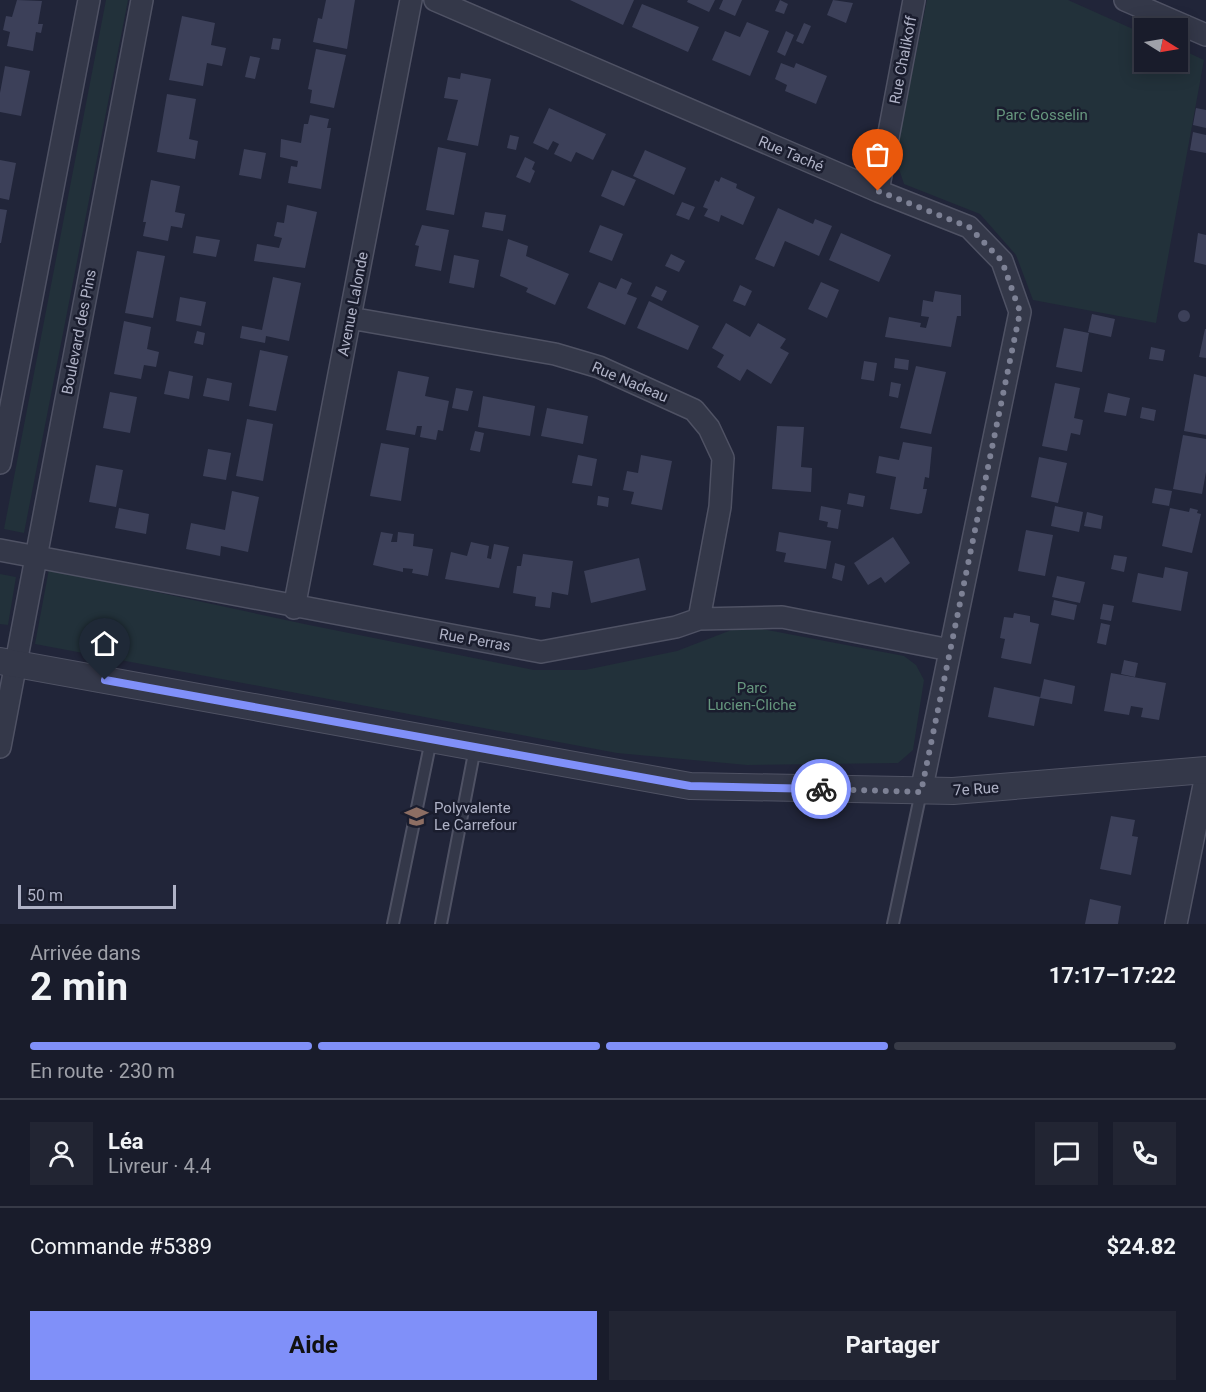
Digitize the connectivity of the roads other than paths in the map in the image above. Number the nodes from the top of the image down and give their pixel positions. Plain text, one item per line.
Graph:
1 (89, 0) edge
2 (142, 0) edge
3 (411, 0) edge
4 (435, 0) edge
5 (914, 0) edge
6 (1125, 0) edge
7 (1206, 35) edge
8 (878, 191) junction
9 (350, 318) junction
10 (0, 464) edge
11 (0, 550) edge
12 (37, 556) junction
13 (294, 608) junction
14 (699, 619) junction
15 (950, 650) junction
16 (8, 663) edge
17 (431, 740) junction
18 (0, 747) edge
19 (475, 748) junction
20 (1206, 770) edge
21 (1206, 775) edge
22 (921, 792) junction
23 (393, 924) edge
24 (441, 924) edge
25 (893, 924) edge
26 (1176, 924) edge

1 - 10 street
2 - 12 street, Boulevard des Pins
3 - 9 street, Avenue Lalonde
4 - 8 street, Rue Taché
5 - 8 street, Rue Chalikoff
6 - 7 street
8 - 15 street, Rue Taché
9 - 13 street, Avenue Lalonde
9 - 14 street, Rue Nadeau
11 - 12 street, Rue Perras
12 - 13 street, Rue Perras
12 - 16 street, Boulevard des Pins
13 - 14 street, Rue Perras
14 - 15 street, Rue Perras
15 - 22 street, Rue Taché
16 - 17 street, 7e Rue
16 - 18 street, Boulevard des Pins
17 - 19 street, 7e Rue
17 - 23 lane
19 - 22 street, 7e Rue
19 - 24 lane
20 - 22 street, 7e Rue
21 - 26 street
22 - 25 lane

